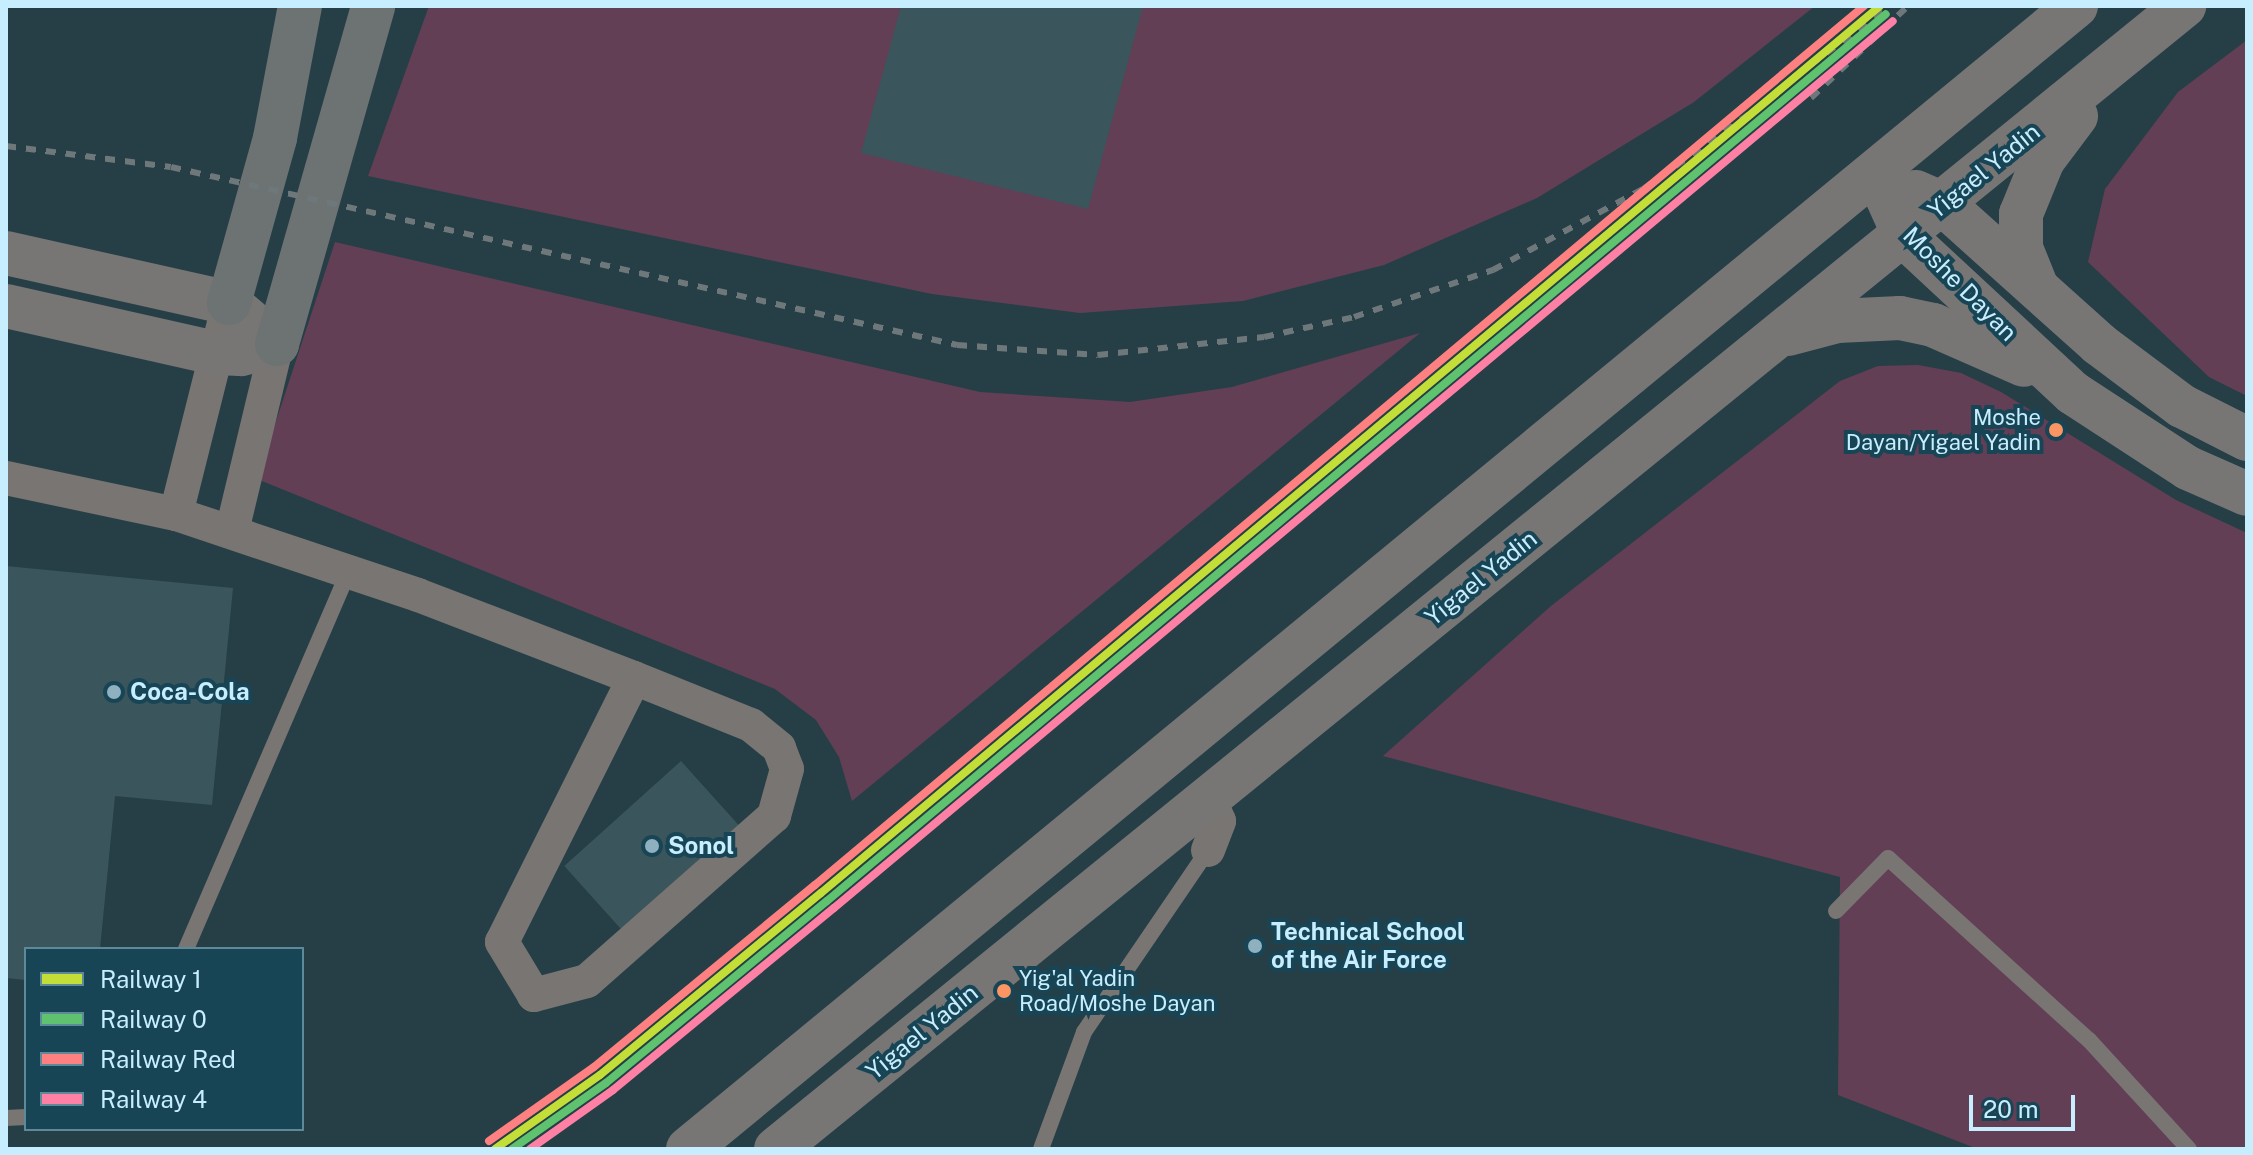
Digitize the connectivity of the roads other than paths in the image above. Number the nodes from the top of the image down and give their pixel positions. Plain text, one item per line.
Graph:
1 (300, 6) edge
2 (373, 6) edge
3 (2076, 6) edge
4 (2184, 6) edge
5 (2114, 64) junction
6 (1877, 175) junction
7 (1943, 204) junction
8 (1905, 237) junction
9 (6, 253) edge
10 (2038, 290) junction
11 (229, 303) junction
12 (6, 306) edge
13 (1770, 339) junction
14 (277, 344) junction
15 (215, 353) junction
16 (2073, 393) junction
17 (2247, 439) edge
18 (6, 478) edge
19 (2247, 494) edge
20 (176, 514) junction
21 (232, 531) junction
22 (349, 571) junction
23 (634, 678) junction
24 (1210, 801) junction
25 (1208, 850) joint
26 (1836, 911) dead end
27 (187, 947) edge
28 (688, 1149) edge
29 (776, 1149) edge
30 (1041, 1149) edge
31 (2189, 1149) edge

1 - 11 highway
2 - 14 highway
3 - 6 main road
4 - 5 main road, Yigael Yadin
5 - 7 main road, Yigael Yadin
5 - 10 main road
6 - 7 main road, Moshe Dayan
6 - 8 main road, Moshe Dayan
6 - 28 main road
7 - 8 main road, Yigael Yadin
7 - 10 main road, Moshe Dayan
8 - 13 main road, Yigael Yadin
8 - 16 main road, Moshe Dayan
9 - 11 main road
10 - 17 main road, Moshe Dayan
11 - 14 main road
11 - 15 street
12 - 15 main road
13 - 16 main road
13 - 24 main road, Yigael Yadin
14 - 15 main road
14 - 21 street
15 - 20 street
16 - 19 main road, Moshe Dayan
18 - 20 street
20 - 21 street
21 - 22 street
22 - 23 street
22 - 27 lane
23 - 23 street
24 - 25 street
24 - 29 main road, Yigael Yadin
25 - 30 lane
26 - 31 lane

